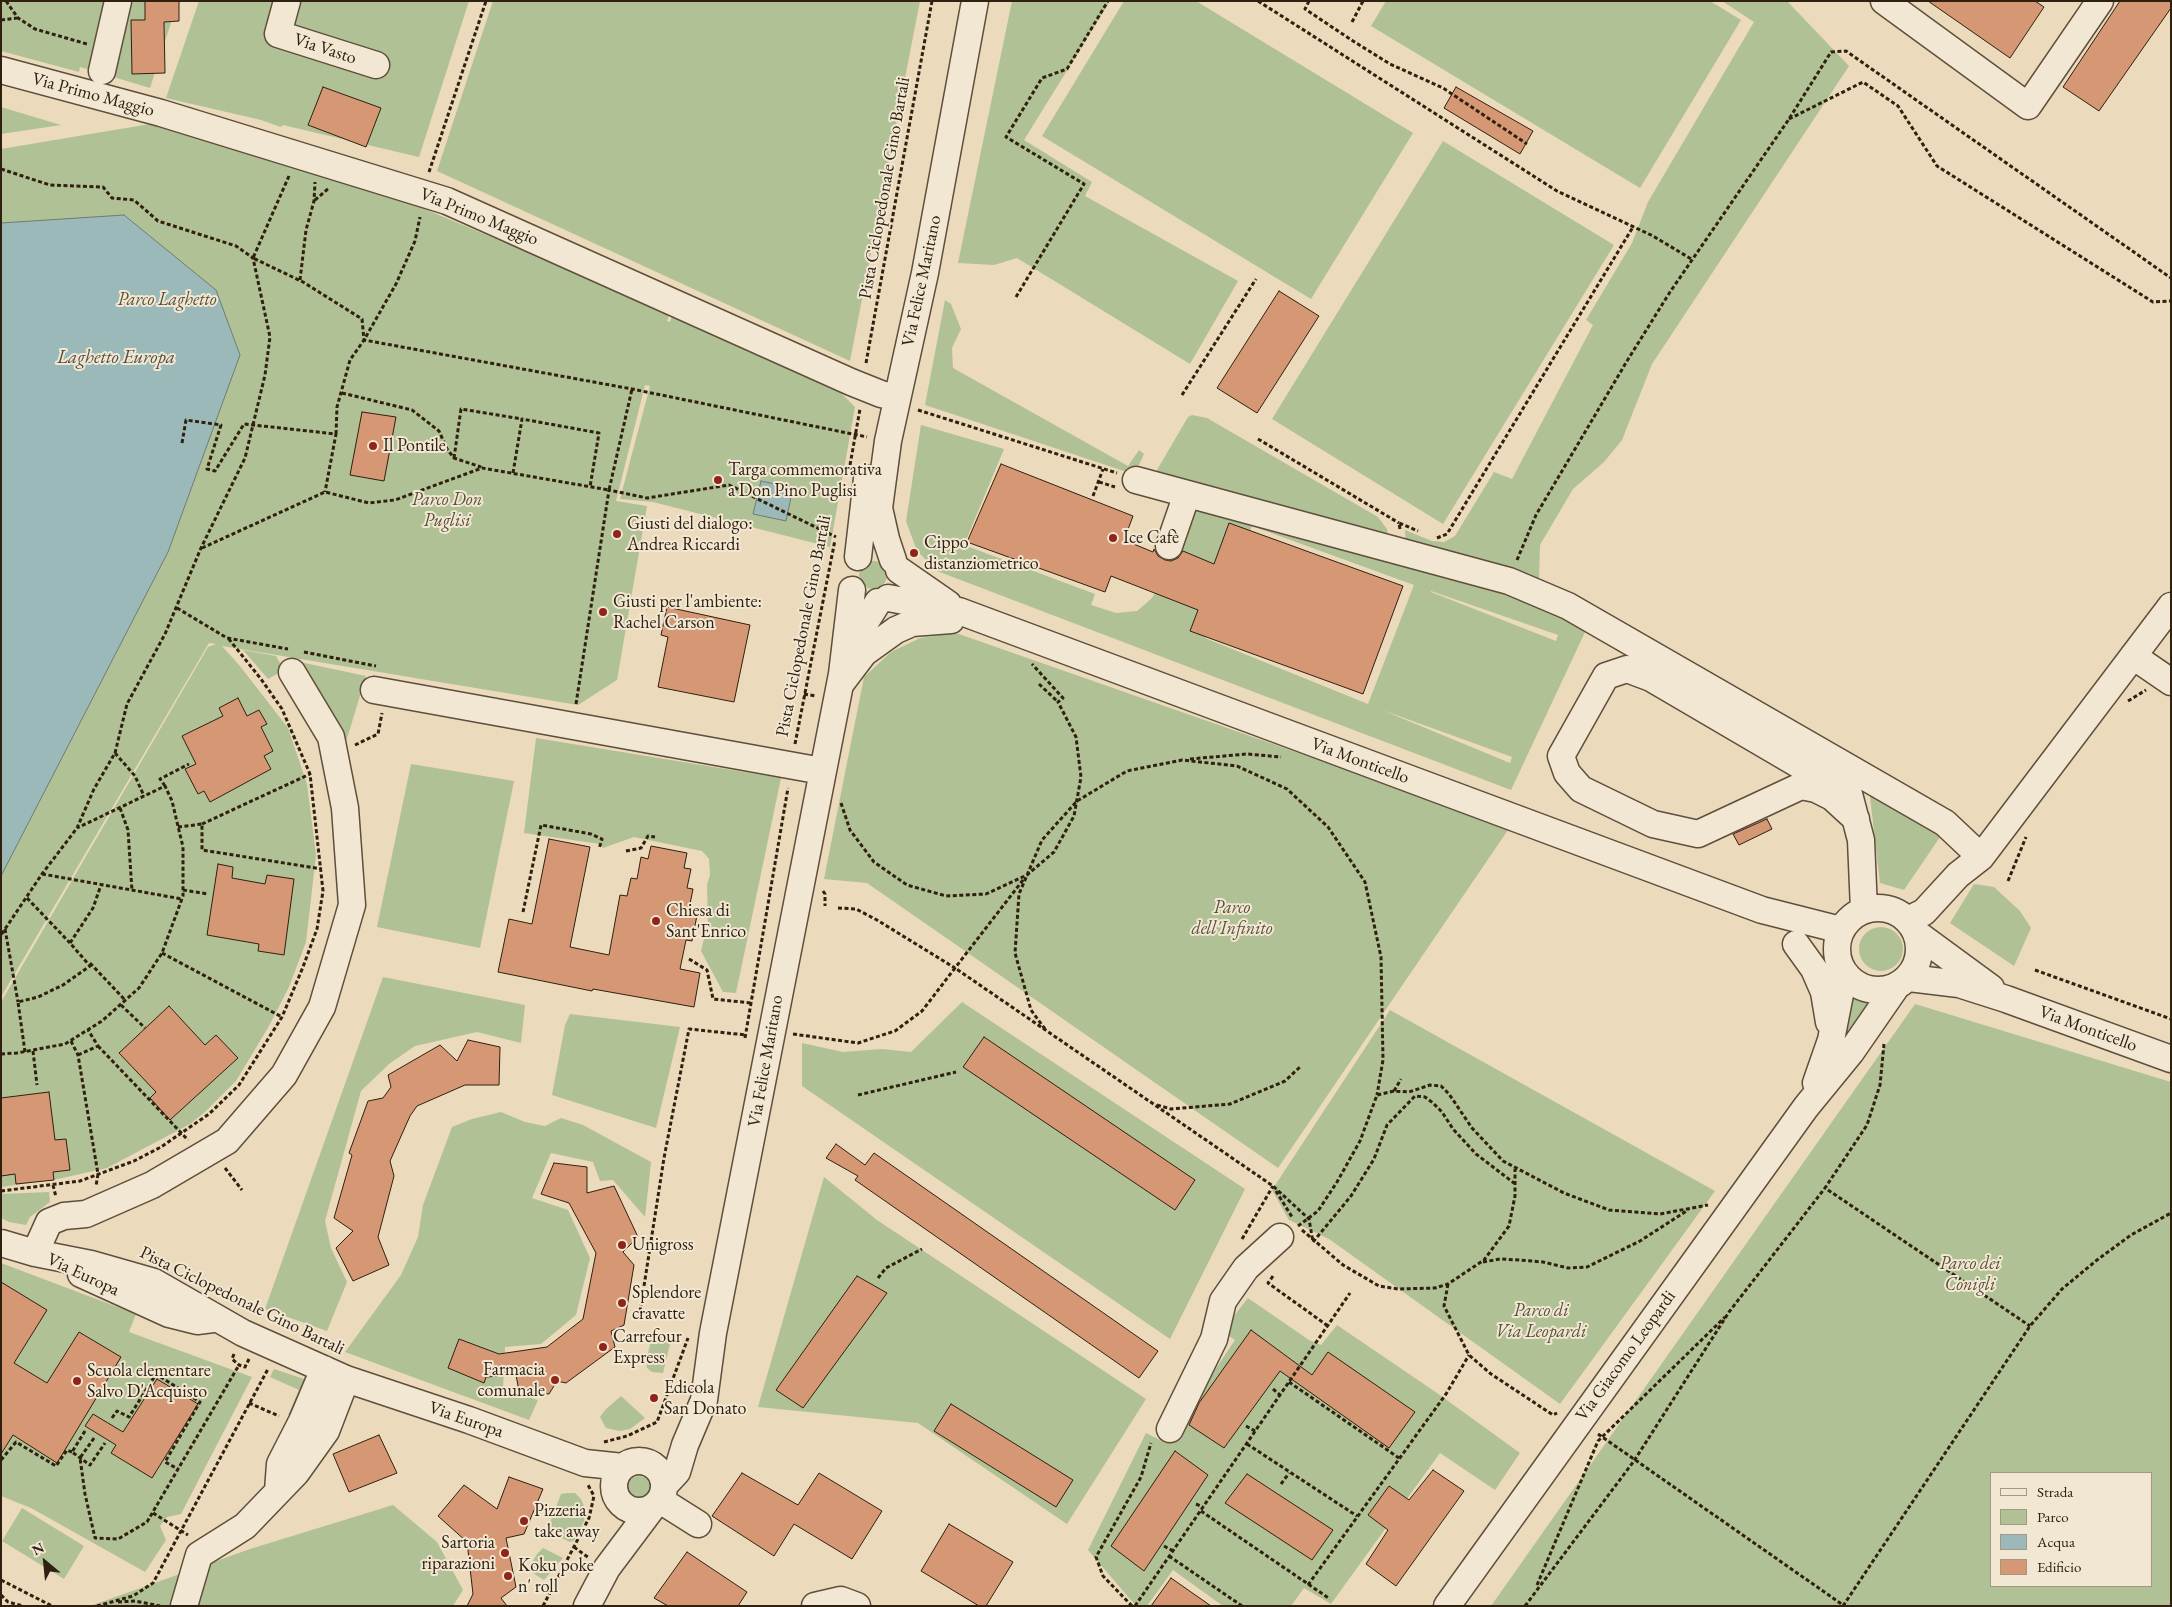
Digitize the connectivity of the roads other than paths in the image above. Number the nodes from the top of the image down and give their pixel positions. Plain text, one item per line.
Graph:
1 (118, 1) edge
2 (287, 1) edge
3 (958, 1) edge
4 (975, 1) edge
5 (1884, 1) edge
6 (2100, 1) edge
7 (104, 59) road end
8 (376, 65) dead end
9 (1, 70) edge
10 (889, 402) junction
11 (1136, 480) road end
12 (1186, 494) junction
13 (1170, 546) dead end
14 (858, 558) junction
15 (896, 565) junction
16 (852, 590) junction
17 (883, 600) junction
18 (2171, 606) edge
19 (959, 611) junction
20 (1022, 646) junction
21 (2133, 656) junction
22 (292, 672) dead end
23 (840, 682) junction
24 (2171, 682) edge
25 (381, 684) road end
26 (822, 771) junction
27 (1856, 819) junction
28 (1981, 857) junction
29 (1762, 910) junction
30 (1864, 910) junction
31 (1914, 928) junction
32 (1841, 930) junction
33 (1796, 944) junction
34 (1843, 971) junction
35 (1902, 982) junction
36 (2006, 999) junction
37 (1831, 1040) junction
38 (2171, 1059) edge
39 (1806, 1107) junction
40 (1289, 1231) road end
41 (1, 1243) edge
42 (35, 1253) junction
43 (335, 1374) junction
44 (1162, 1433) road end
45 (685, 1445) junction
46 (589, 1464) junction
47 (634, 1464) junction
48 (659, 1498) junction
49 (620, 1499) junction
50 (698, 1524) dead end
51 (610, 1564) junction
52 (588, 1605) edge
53 (184, 1606) edge
54 (815, 1606) edge
55 (857, 1606) edge
56 (1447, 1606) edge

1 - 7 street
2 - 8 street, Via Vasto
3 - 10 street, Via Felice Maritano
4 - 10 street, Via Felice Maritano
5 - 6 street
9 - 10 street, Via Primo Maggio
10 - 14 street, Via Felice Maritano
10 - 15 street, Via Felice Maritano
11 - 12 street
12 - 13 street
12 - 28 street
14 - 15 street
14 - 16 street
15 - 17 street
15 - 19 street, Via Monticello
16 - 17 street
16 - 23 street, Via Felice Maritano
17 - 19 street, Via Monticello
17 - 23 street, Via Felice Maritano
18 - 21 street
19 - 20 street, Via Monticello
20 - 23 street
20 - 29 street, Via Monticello
21 - 24 street
21 - 28 street
22 - 42 street
23 - 26 street, Via Felice Maritano
25 - 26 street
26 - 45 street, Via Felice Maritano
27 - 27 street
27 - 30 street
28 - 31 street
29 - 32 street, Via Monticello
29 - 33 street, Via Monticello
30 - 31 street
30 - 32 street
31 - 35 street
31 - 36 street, Via Monticello
32 - 34 street
33 - 34 street, Via Monticello
33 - 37 street, Via Giacomo Leopardi
34 - 35 street
34 - 37 street, Via Giacomo Leopardi
35 - 36 street, Via Monticello
35 - 39 street, Via Giacomo Leopardi
36 - 38 street, Via Monticello
37 - 39 street, Via Giacomo Leopardi
39 - 56 street, Via Giacomo Leopardi
40 - 44 street
41 - 42 street, Via Europa
42 - 43 street, Via Europa
43 - 46 street, Via Europa
43 - 53 street
45 - 47 street
45 - 48 street, Via Felice Maritano
46 - 47 street, Via Europa
46 - 49 street, Via Europa
47 - 48 street
47 - 49 street
48 - 49 street
48 - 50 street
48 - 51 street, Via Felice Maritano
49 - 51 street
51 - 52 street
54 - 55 street

